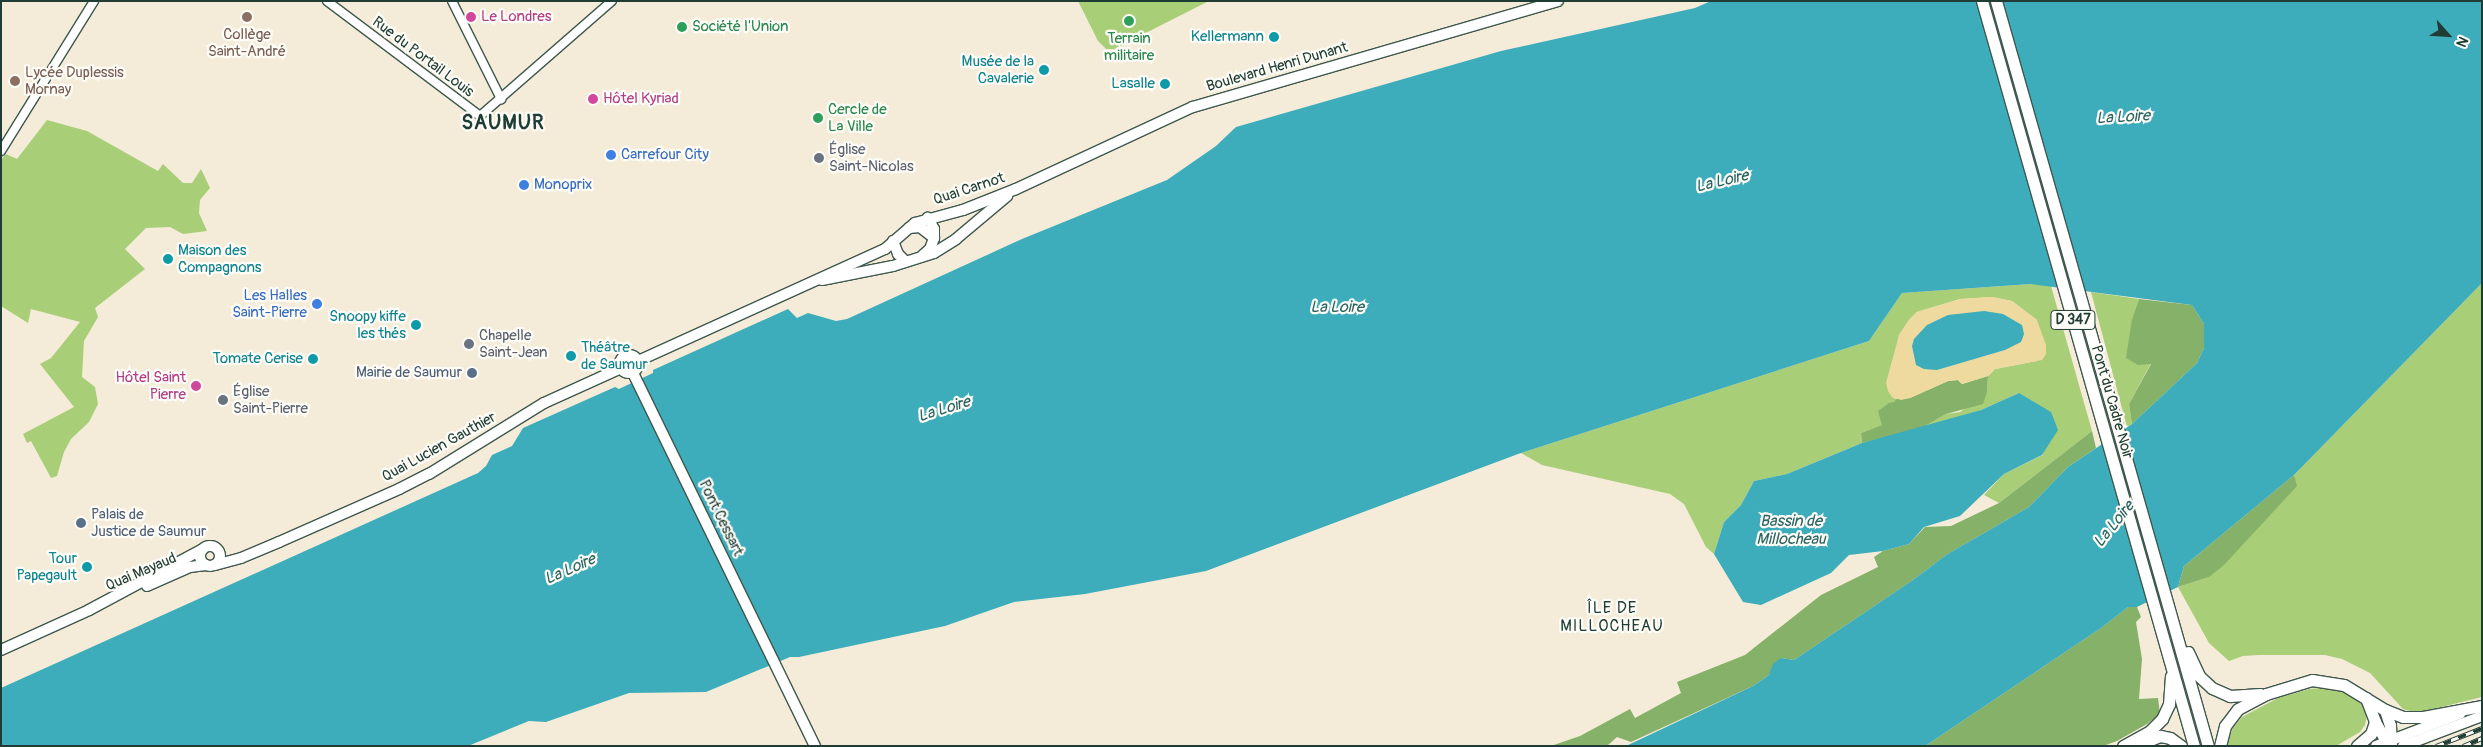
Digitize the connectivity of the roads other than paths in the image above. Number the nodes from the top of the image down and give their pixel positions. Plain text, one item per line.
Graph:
1 (94, 1) edge
2 (327, 1) edge
3 (452, 1) edge
4 (612, 1) edge
5 (1558, 1) edge
6 (1982, 1) edge
7 (1996, 1) edge
8 (501, 99) junction
9 (1, 151) edge
10 (1016, 189) junction
11 (928, 218) junction
12 (906, 229) junction
13 (934, 238) junction
14 (893, 241) junction
15 (918, 258) junction
16 (906, 262) junction
17 (815, 281) junction
18 (638, 361) junction
19 (621, 368) junction
20 (634, 376) junction
21 (203, 549) junction
22 (220, 552) junction
23 (241, 558) junction
24 (210, 564) junction
25 (88, 610) junction
26 (2180, 635) junction
27 (1, 650) edge
28 (2171, 666) junction
29 (2266, 694) junction
30 (2366, 698) junction
31 (2482, 706) edge
32 (2385, 710) junction
33 (2482, 716) edge
34 (2375, 722) junction
35 (2387, 744) edge
36 (815, 746) edge
37 (2123, 746) edge
38 (2137, 746) edge
39 (2181, 746) edge
40 (2194, 746) edge
41 (2208, 746) edge
42 (2220, 746) edge
43 (2357, 746) edge
44 (2403, 746) edge

1 - 9 street
2 - 8 street, Rue du Portail Louis
3 - 8 street
4 - 8 street
5 - 10 main road, Boulevard Henri Dunant
6 - 28 highway, Pont du Cadre Noir / D 347
7 - 26 highway, Pont du Cadre Noir / D 347
10 - 11 main road, Quai Carnot
10 - 15 main road, Quai Carnot
11 - 12 main road, Quai Carnot
11 - 13 main road
12 - 13 main road
12 - 14 main road, Quai Carnot
13 - 15 main road
14 - 16 main road
14 - 17 main road, Quai Carnot
15 - 16 main road, Quai Carnot
16 - 17 main road, Quai Carnot
17 - 18 main road, Quai Carnot
18 - 19 main road
18 - 20 main road
19 - 20 main road
19 - 23 main road, Quai Lucien Gauthier
20 - 36 main road, Pont Cessart
21 - 22 main road
21 - 24 main road
21 - 25 main road, Quai Mayaud
22 - 23 main road
22 - 24 main road
23 - 24 main road, Quai Lucien Gauthier
24 - 25 main road, Quai Mayaud
25 - 27 main road, Quai Mayaud
26 - 29 highway
26 - 41 highway, D 347
28 - 37 highway
28 - 40 highway, D 347
29 - 30 highway
29 - 42 highway
30 - 32 highway
30 - 34 highway
31 - 32 highway
31 - 35 main road
32 - 35 highway
33 - 44 main road
34 - 35 highway
34 - 43 highway
38 - 39 highway

